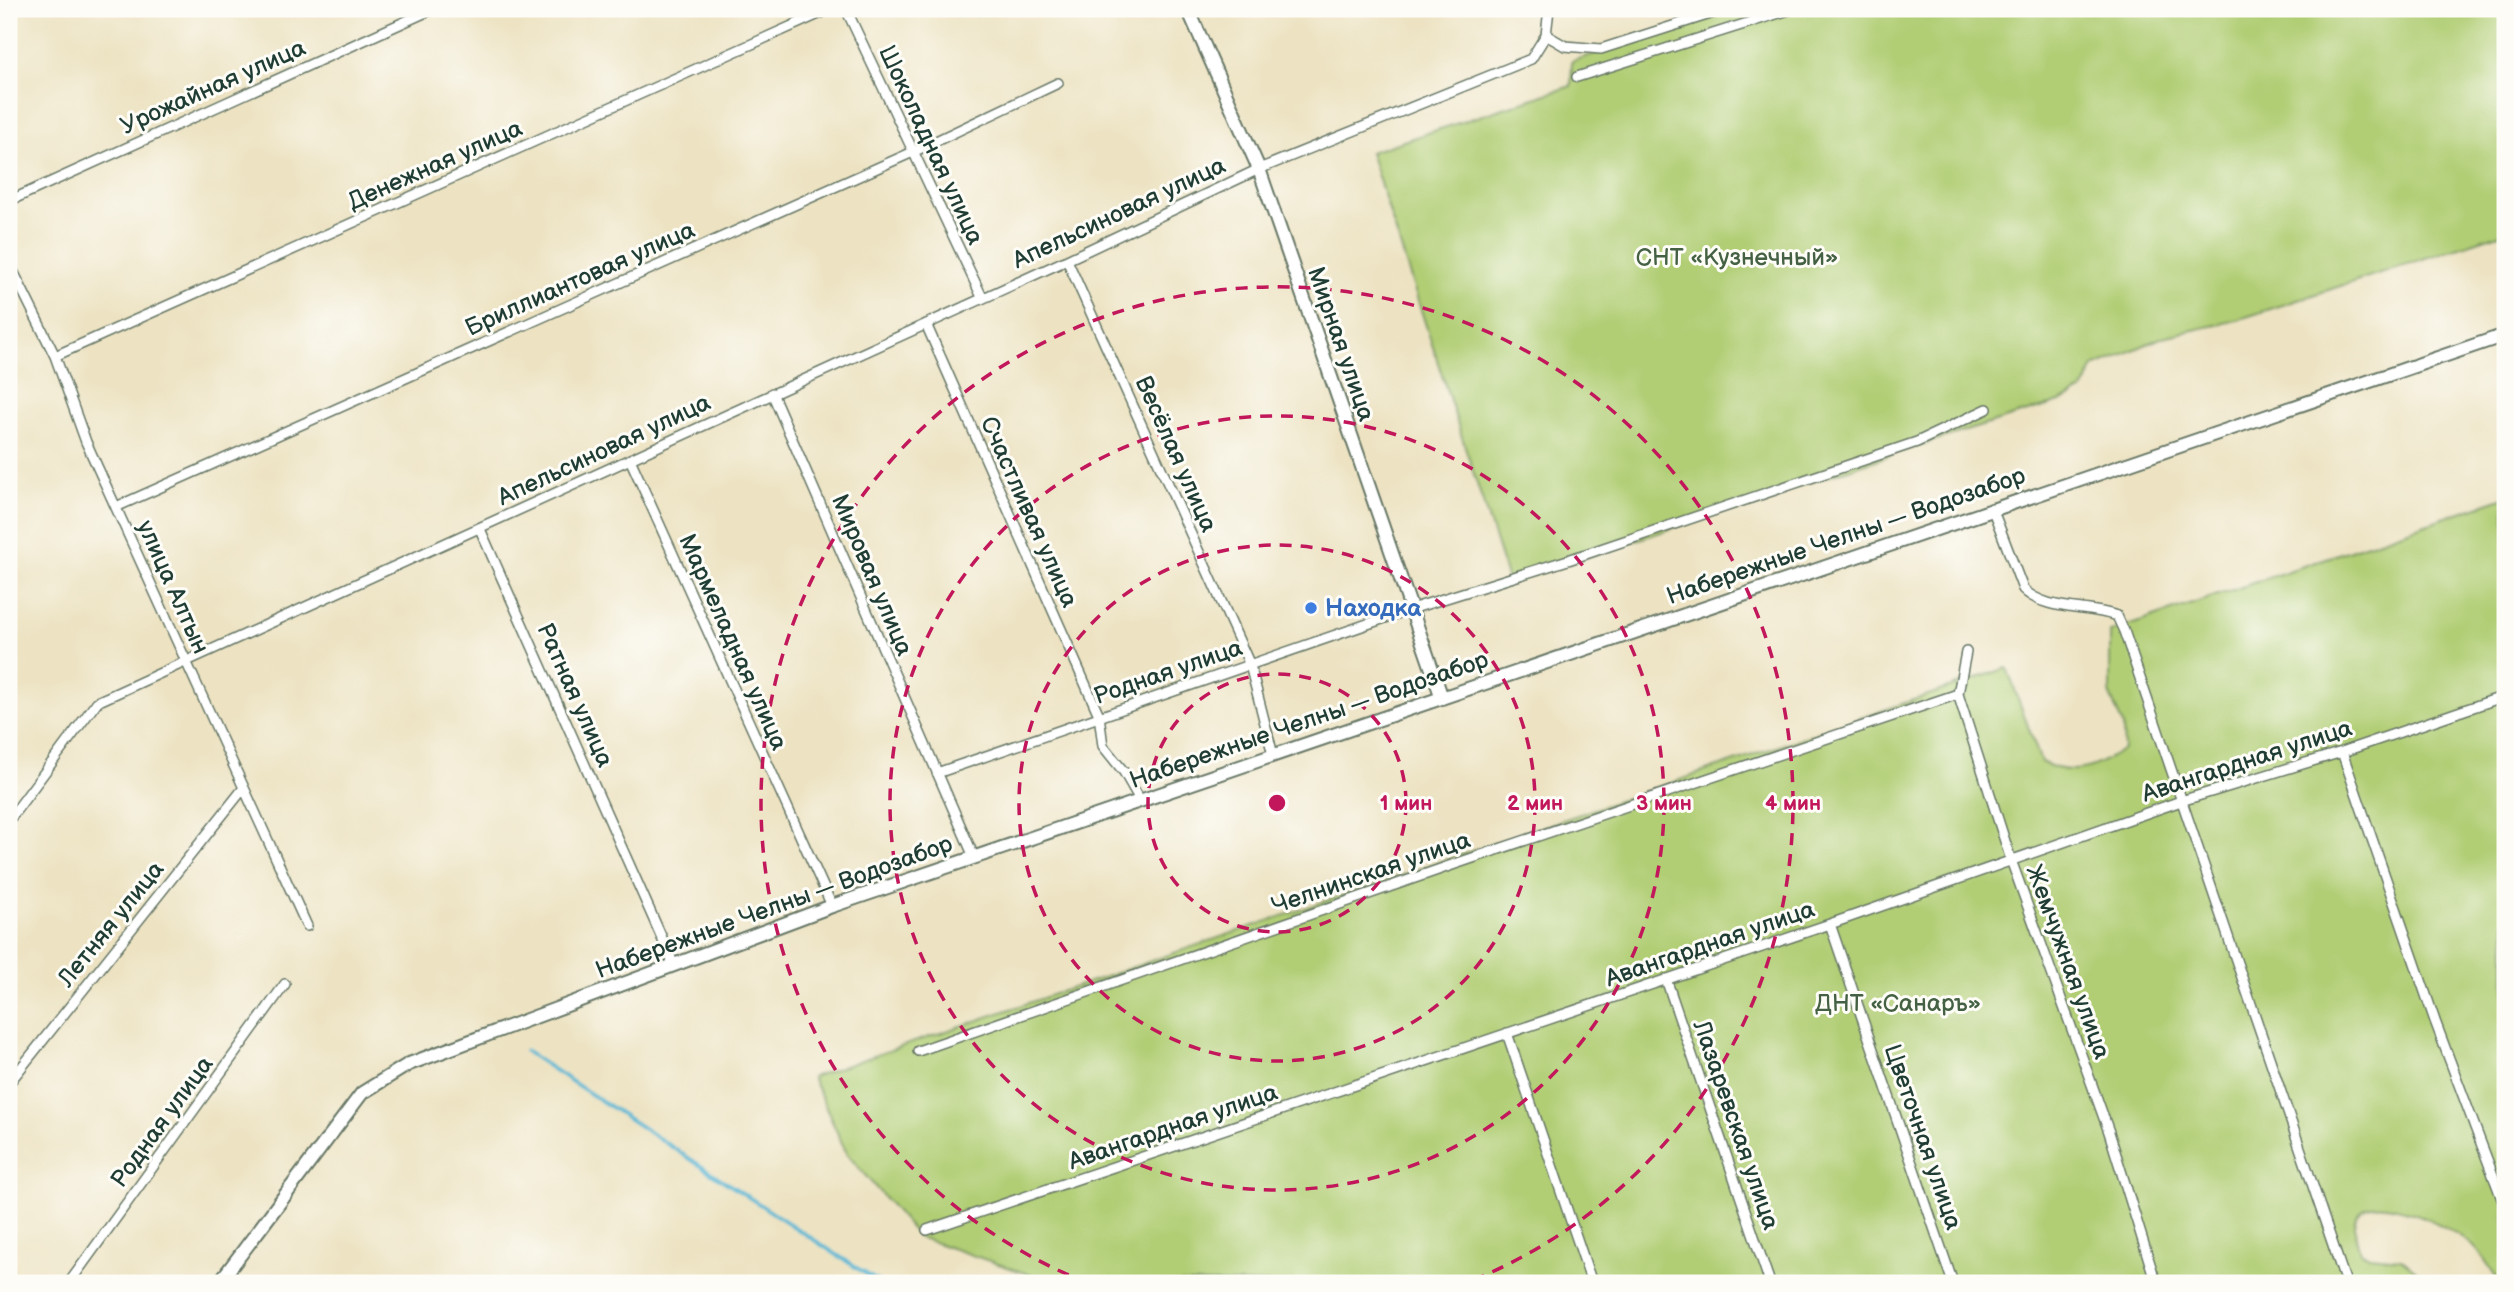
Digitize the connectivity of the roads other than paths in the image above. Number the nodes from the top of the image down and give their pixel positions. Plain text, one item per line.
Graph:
1 (433, 9) edge
2 (830, 9) edge
3 (846, 9) edge
4 (1188, 9) edge
5 (1549, 9) edge
6 (1726, 9) edge
7 (1793, 9) edge
8 (1546, 35) junction
9 (1577, 77) dead end
10 (1058, 83) dead end
11 (913, 152) junction
12 (1259, 169) junction
13 (9, 201) edge
14 (1068, 260) junction
15 (9, 263) edge
16 (982, 297) junction
17 (926, 324) junction
18 (2505, 335) edge
19 (55, 356) junction
20 (772, 393) junction
21 (1987, 410) dead end
22 (630, 459) junction
23 (116, 507) junction
24 (1992, 508) junction
25 (480, 529) junction
26 (1411, 609) junction
27 (1966, 652) dead end
28 (186, 662) junction
29 (1250, 664) junction
30 (1958, 694) junction
31 (2505, 696) edge
32 (1442, 698) junction
33 (1099, 715) junction
34 (2342, 752) junction
35 (1273, 755) junction
36 (937, 773) junction
37 (243, 789) junction
38 (1140, 800) junction
39 (2181, 801) junction
40 (9, 820) edge
41 (974, 857) junction
42 (2011, 860) junction
43 (832, 906) junction
44 (1830, 924) junction
45 (307, 926) dead end
46 (674, 965) junction
47 (1666, 979) junction
48 (285, 984) dead end
49 (1507, 1033) junction
50 (918, 1051) dead end
51 (9, 1083) edge
52 (2505, 1207) edge
53 (927, 1230) dead end
54 (69, 1283) edge
55 (219, 1283) edge
56 (1592, 1283) edge
57 (1769, 1283) edge
58 (1952, 1283) edge
59 (2156, 1283) edge
60 (2346, 1283) edge

1 - 13 street, Урожайная улица
2 - 19 street, Денежная улица
3 - 11 street, Шоколадная улица
4 - 12 main road, Мирная улица
5 - 8 street
6 - 8 street
7 - 9 street
8 - 12 street, Апельсиновая улица
10 - 11 street, Бриллиантовая улица
11 - 16 street, Шоколадная улица
11 - 23 street, Бриллиантовая улица
12 - 14 street, Апельсиновая улица
12 - 26 main road, Мирная улица
14 - 16 street, Апельсиновая улица
14 - 29 street, Весёлая улица
15 - 19 street, улица Алтын
16 - 17 street, Апельсиновая улица
17 - 20 street, Апельсиновая улица
17 - 33 street, Счастливая улица
18 - 24 main road, Набережные Челны — Водозабор
19 - 23 street, улица Алтын
20 - 22 street, Апельсиновая улица
20 - 36 street, Мировая улица
21 - 26 street, Родная улица
22 - 25 street, Апельсиновая улица
22 - 43 street, Мармеладная улица
23 - 28 street, улица Алтын
24 - 32 main road, Набережные Челны — Водозабор
24 - 39 street
25 - 28 street, Апельсиновая улица
25 - 46 street, Ратная улица
26 - 29 street, Родная улица
26 - 32 main road, Мирная улица
27 - 30 street, Жемчужная улица
28 - 37 street, улица Алтын
28 - 40 street, Апельсиновая улица
29 - 33 street, Родная улица
29 - 35 street, Весёлая улица
30 - 42 street, Жемчужная улица
30 - 50 street, Челнинская улица
31 - 34 street, Авангардная улица
32 - 35 main road, Набережные Челны — Водозабор
33 - 36 street, Родная улица
33 - 38 street, Счастливая улица
34 - 39 street, Авангардная улица
34 - 52 street
35 - 38 main road, Набережные Челны — Водозабор
36 - 41 street, Мировая улица
37 - 45 street, улица Алтын
37 - 51 street, Летняя улица
38 - 41 main road, Набережные Челны — Водозабор
39 - 42 street, Авангардная улица
39 - 60 street
41 - 43 main road, Набережные Челны — Водозабор
42 - 44 street, Авангардная улица
42 - 59 street, Жемчужная улица
43 - 46 main road, Набережные Челны — Водозабор
44 - 47 street, Авангардная улица
44 - 58 street, Цветочная улица
46 - 55 main road, Набережные Челны — Водозабор
47 - 49 street, Авангардная улица
47 - 57 street, Лазаревская улица
48 - 54 street, Родная улица
49 - 53 street, Авангардная улица
49 - 56 street

